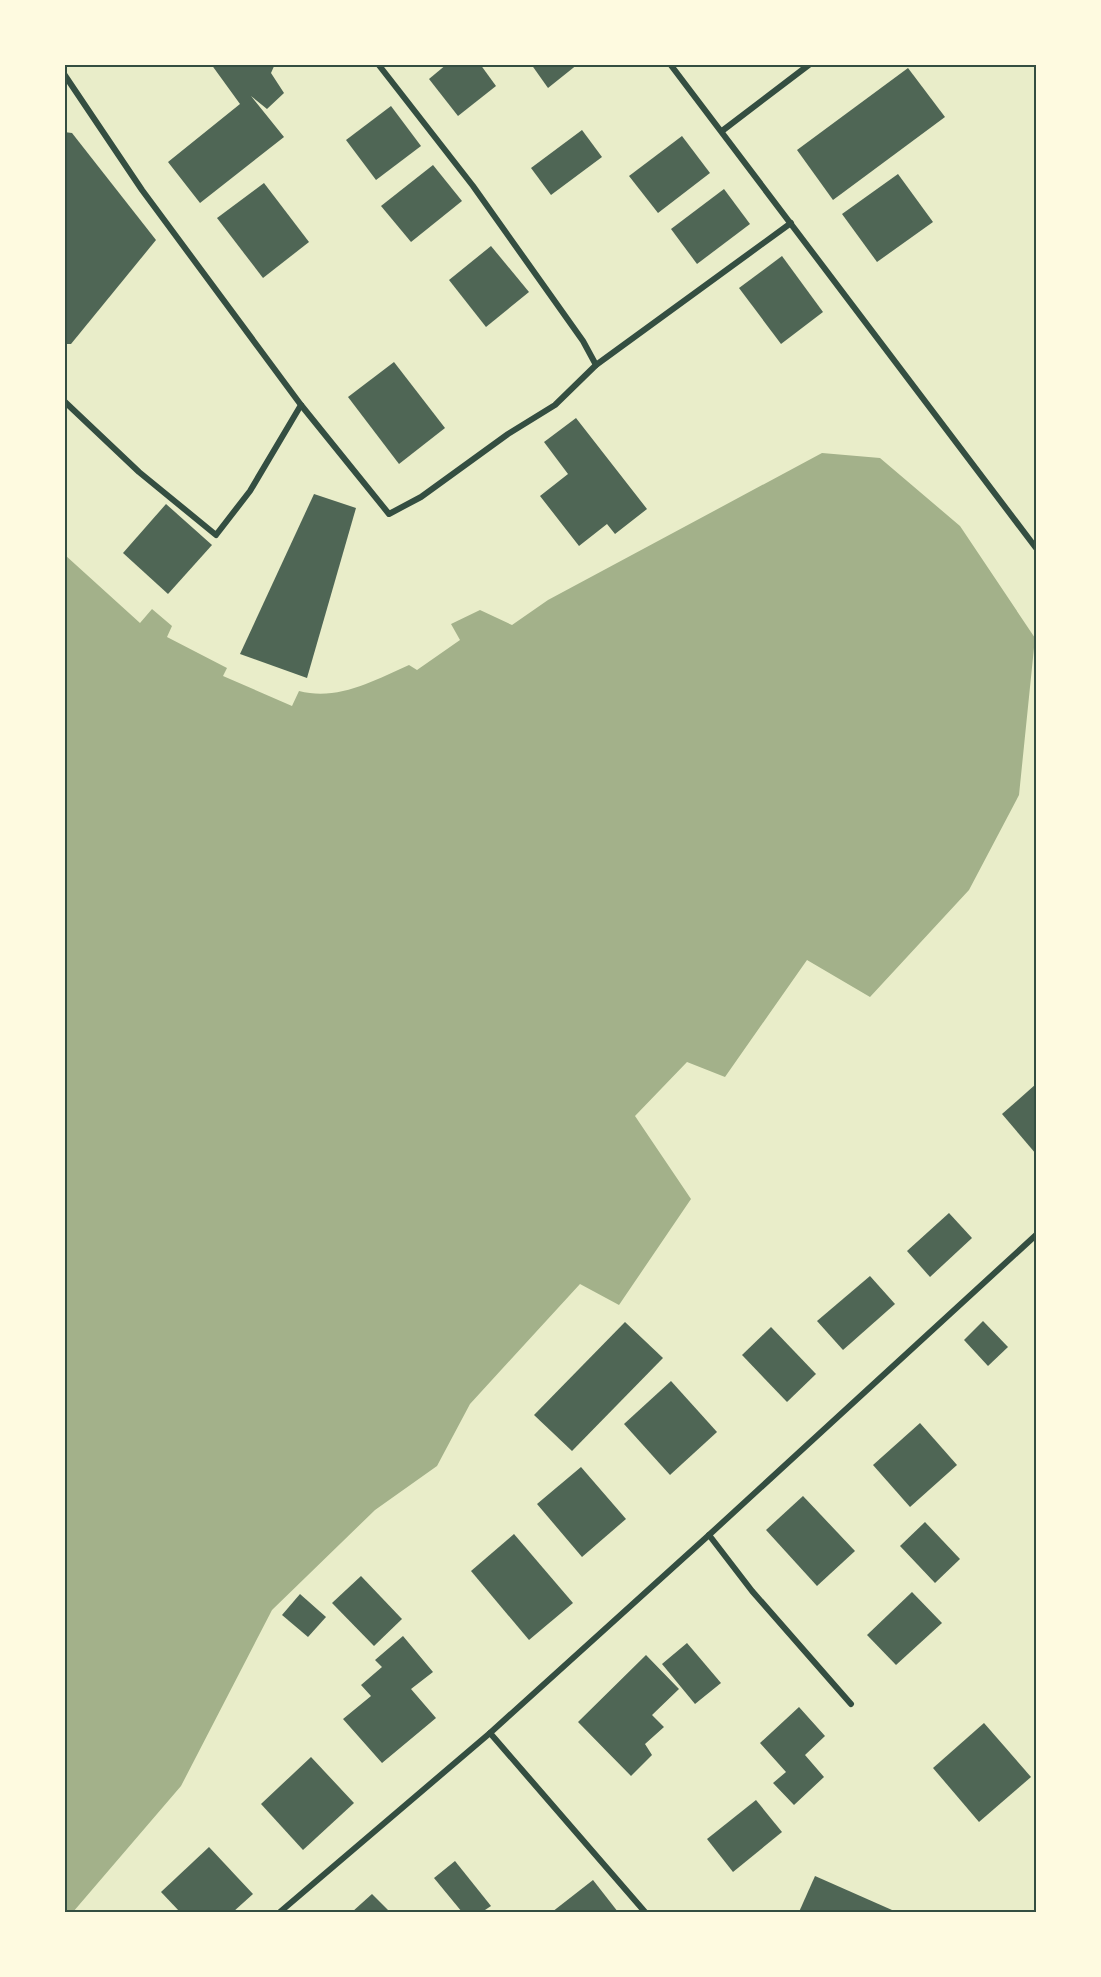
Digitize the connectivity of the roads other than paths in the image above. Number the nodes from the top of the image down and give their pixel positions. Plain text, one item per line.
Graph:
1 (378, 64) edge
2 (670, 64) edge
3 (810, 64) edge
4 (64, 74) edge
5 (722, 131) junction
6 (791, 224) junction
7 (596, 365) junction
8 (64, 401) edge
9 (301, 405) junction
10 (1036, 548) edge
11 (1036, 1235) edge
12 (709, 1535) junction
13 (851, 1704) dead end
14 (490, 1733) junction
15 (280, 1912) edge
16 (645, 1912) edge

1 - 7 street
2 - 5 street
3 - 5 street
4 - 9 street
5 - 6 street
6 - 7 street
6 - 10 street
7 - 9 street
8 - 9 street
11 - 12 street
12 - 13 street
12 - 14 street
14 - 15 street
14 - 16 street

